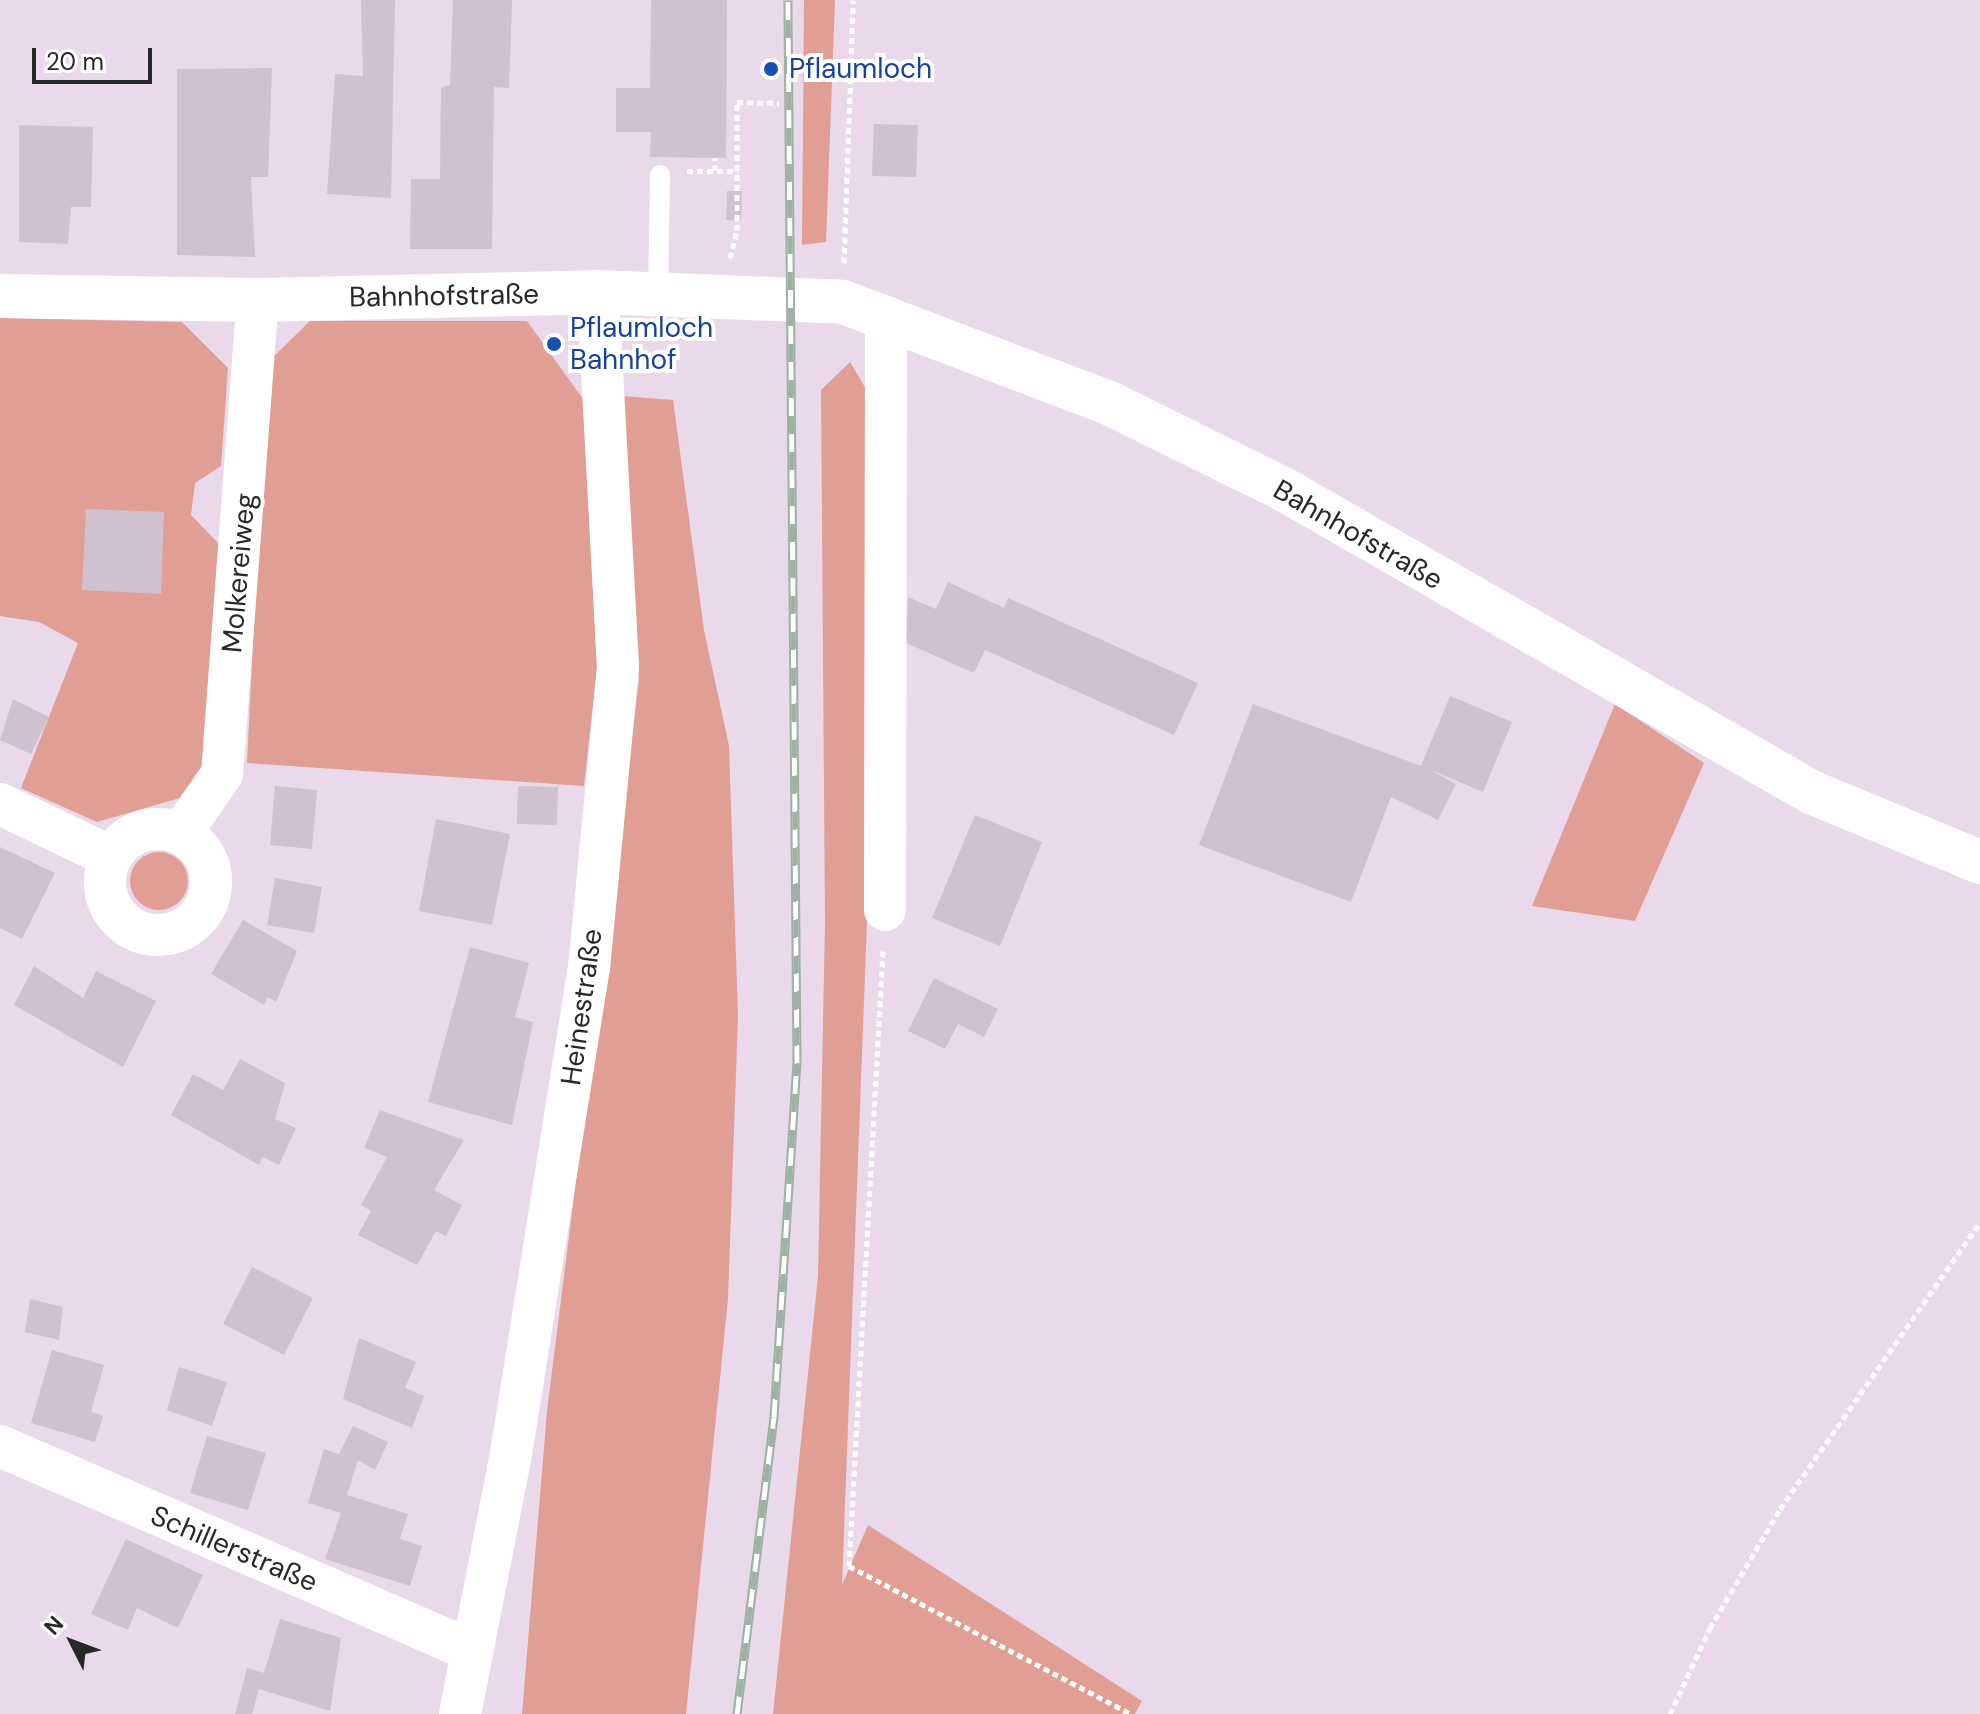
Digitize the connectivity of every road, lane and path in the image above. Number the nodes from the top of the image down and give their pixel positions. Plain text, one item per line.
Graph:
1 (853, 0) edge
2 (779, 103) dead end
3 (715, 158) dead end
4 (701, 169) dead end
5 (715, 170) junction
6 (738, 171) junction
7 (660, 175) dead end
8 (730, 246) dead end
9 (598, 292) junction
10 (658, 295) junction
11 (0, 296) edge
12 (258, 300) junction
13 (843, 302) junction
14 (886, 317) junction
15 (0, 804) edge
16 (181, 833) junction
17 (111, 857) junction
18 (1980, 862) edge
19 (885, 910) joint
20 (1980, 1222) edge
21 (0, 1446) edge
22 (470, 1650) junction
23 (460, 1714) edge
24 (1131, 1714) edge
25 (1670, 1714) edge

1 - 13 path
2 - 6 path
3 - 5 path
4 - 5 path
5 - 6 path
6 - 8 path
7 - 10 lane
9 - 10 street, Bahnhofstraße
9 - 12 street, Bahnhofstraße
9 - 22 street, Heinestraße
10 - 13 street, Bahnhofstraße
11 - 12 street, Bahnhofstraße
12 - 16 street, Molkereiweg
13 - 14 street, Bahnhofstraße
14 - 18 street, Bahnhofstraße
14 - 19 street
15 - 17 street
16 - 17 street
16 - 17 street
19 - 24 path
20 - 25 path
21 - 22 street, Schillerstraße
22 - 23 street, Heinestraße

